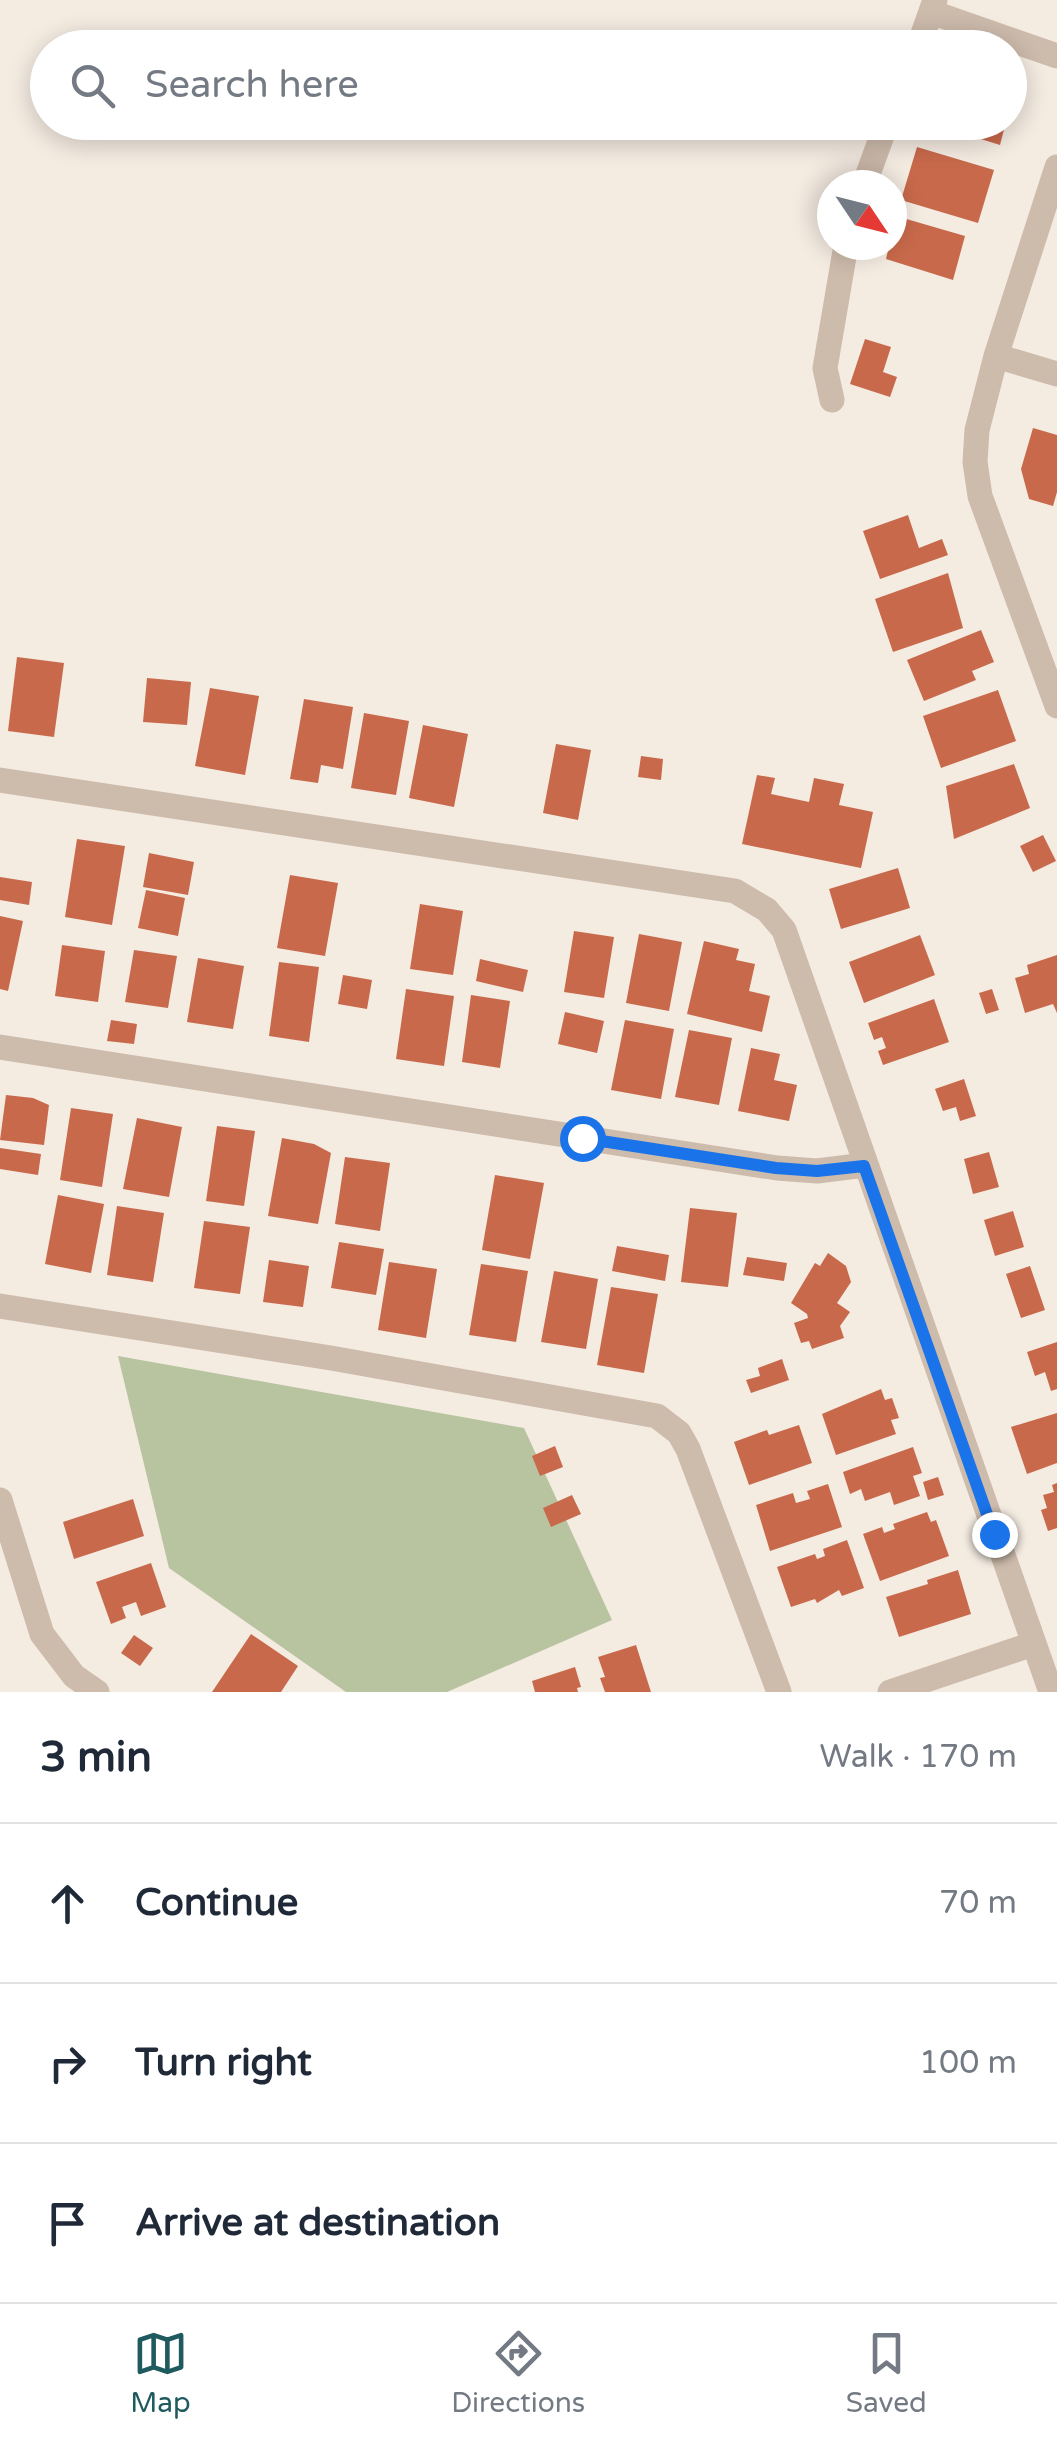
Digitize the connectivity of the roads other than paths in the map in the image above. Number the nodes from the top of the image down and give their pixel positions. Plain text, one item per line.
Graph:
1 (932, 6) edge
2 (924, 30) edge
3 (992, 30) edge
4 (1027, 44) edge
5 (1057, 56) edge
6 (880, 140) edge
7 (1057, 166) edge
8 (869, 170) edge
9 (843, 260) edge
10 (996, 356) junction
11 (1057, 374) edge
12 (832, 400) dead end
13 (1057, 706) edge
14 (0, 780) edge
15 (0, 1048) edge
16 (864, 1166) junction
17 (0, 1306) edge
18 (0, 1500) edge
19 (1033, 1644) junction
20 (97, 1692) edge
21 (779, 1692) edge
22 (890, 1692) edge
23 (1051, 1692) edge

1 - 2 street
1 - 3 street
4 - 5 street
6 - 8 street
7 - 10 street
9 - 12 street
10 - 11 street
10 - 13 street
14 - 16 street
15 - 16 street
16 - 19 street
17 - 21 street
18 - 20 street
19 - 22 street
19 - 23 street

